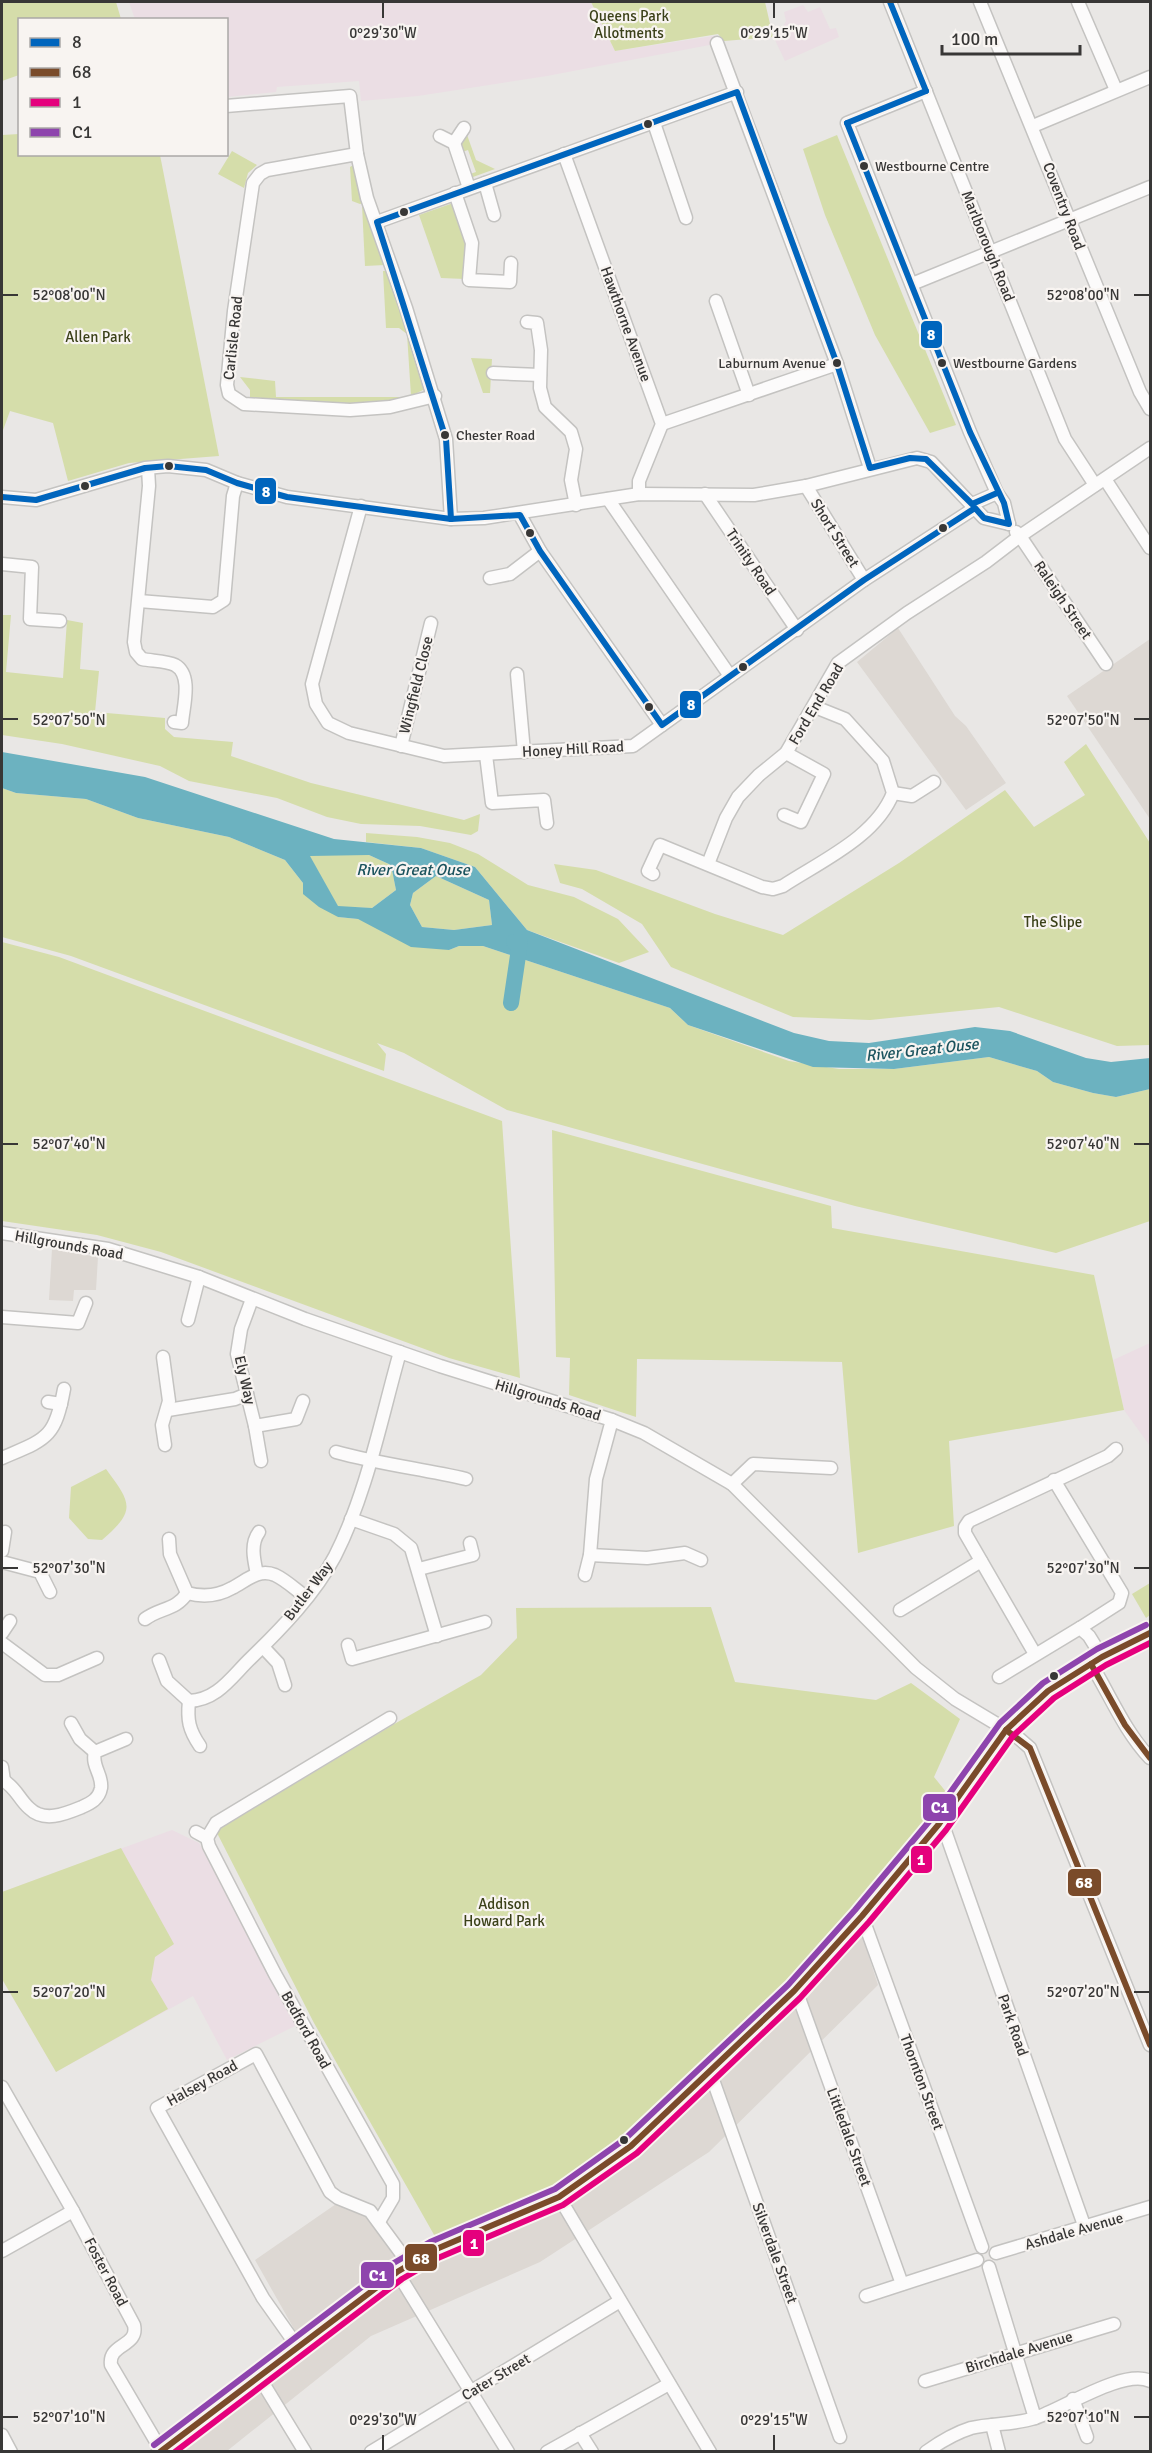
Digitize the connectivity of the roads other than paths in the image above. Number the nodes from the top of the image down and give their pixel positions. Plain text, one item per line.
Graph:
1 (890, 2) edge
2 (981, 2) edge
3 (1078, 2) edge
4 (717, 43) dead end
5 (1150, 77) edge
6 (1116, 90) junction
7 (926, 91) junction
8 (737, 92) junction
9 (228, 106) edge
10 (654, 123) junction
11 (1033, 126) junction
12 (465, 128) dead end
13 (440, 136) dead end
14 (454, 143) junction
15 (357, 154) junction
16 (564, 154) junction
17 (485, 183) junction
18 (1150, 187) edge
19 (470, 188) junction
20 (455, 193) junction
21 (494, 215) dead end
22 (686, 218) dead end
23 (1069, 220) junction
24 (377, 222) junction
25 (990, 251) junction
26 (511, 263) dead end
27 (912, 284) junction
28 (716, 301) dead end
29 (532, 322) dead end
30 (837, 364) junction
31 (493, 373) dead end
32 (540, 375) junction
33 (749, 395) junction
34 (435, 396) junction
35 (1150, 409) edge
36 (662, 424) junction
37 (1150, 448) edge
38 (148, 468) junction
39 (870, 468) junction
40 (1100, 482) junction
41 (237, 483) junction
42 (806, 486) junction
43 (997, 493) junction
44 (639, 494) junction
45 (705, 494) junction
46 (2, 497) edge
47 (608, 499) junction
48 (576, 505) junction
49 (361, 506) junction
50 (974, 506) junction
51 (520, 515) junction
52 (451, 519) junction
53 (1009, 524) junction
54 (1020, 536) junction
55 (1150, 548) edge
56 (540, 551) junction
57 (2, 564) edge
58 (490, 578) dead end
59 (864, 580) junction
60 (139, 601) junction
61 (60, 621) dead end
62 (431, 624) dead end
63 (797, 630) junction
64 (1106, 663) dead end
65 (517, 674) dead end
66 (730, 676) junction
67 (815, 707) junction
68 (662, 725) junction
69 (179, 726) dead end
70 (401, 746) junction
71 (524, 752) junction
72 (786, 753) junction
73 (486, 755) junction
74 (934, 783) dead end
75 (892, 793) junction
76 (784, 815) dead end
77 (547, 823) dead end
78 (708, 864) junction
79 (653, 874) dead end
80 (2, 1233) edge
81 (199, 1278) junction
82 (252, 1299) junction
83 (86, 1303) dead end
84 (2, 1317) edge
85 (188, 1320) dead end
86 (400, 1352) junction
87 (163, 1357) dead end
88 (64, 1389) dead end
89 (247, 1394) junction
90 (48, 1401) dead end
91 (303, 1401) dead end
92 (61, 1404) junction
93 (168, 1410) junction
94 (612, 1420) junction
95 (255, 1426) junction
96 (165, 1445) dead end
97 (336, 1452) dead end
98 (1113, 1457) dead end
99 (2, 1458) edge
100 (261, 1461) dead end
101 (369, 1461) junction
102 (831, 1468) dead end
103 (466, 1479) dead end
104 (1054, 1480) junction
105 (732, 1484) junction
106 (351, 1519) junction
107 (4, 1532) dead end
108 (254, 1535) dead end
109 (169, 1539) dead end
110 (470, 1543) dead end
111 (2, 1551) edge
112 (590, 1555) junction
113 (701, 1560) dead end
114 (981, 1561) junction
115 (2, 1562) edge
116 (419, 1569) junction
117 (257, 1574) junction
118 (585, 1575) dead end
119 (50, 1592) dead end
120 (186, 1593) junction
121 (306, 1598) junction
122 (900, 1610) dead end
123 (145, 1619) dead end
124 (10, 1622) dead end
125 (485, 1622) dead end
126 (1080, 1628) junction
127 (2, 1633) edge
128 (1150, 1633) edge
129 (437, 1636) junction
130 (2, 1643) edge
131 (348, 1644) dead end
132 (263, 1647) junction
133 (1035, 1654) junction
134 (97, 1658) dead end
135 (159, 1660) dead end
136 (1096, 1661) junction
137 (999, 1677) dead end
138 (285, 1685) dead end
139 (189, 1701) junction
140 (390, 1718) dead end
141 (71, 1723) dead end
142 (1006, 1730) junction
143 (126, 1739) dead end
144 (200, 1746) dead end
145 (1148, 1751) edge
146 (95, 1752) junction
147 (2, 1767) edge
148 (3, 1782) edge
149 (939, 1824) junction
150 (862, 1916) junction
151 (794, 1991) junction
152 (1150, 2045) edge
153 (708, 2071) junction
154 (2, 2087) edge
155 (559, 2197) junction
156 (1150, 2207) edge
157 (73, 2211) junction
158 (380, 2220) junction
159 (1085, 2228) junction
160 (982, 2247) junction
161 (2, 2252) edge
162 (996, 2253) junction
163 (977, 2260) junction
164 (989, 2267) junction
165 (403, 2268) junction
166 (902, 2284) junction
167 (866, 2296) dead end
168 (620, 2301) junction
169 (1114, 2324) dead end
170 (297, 2346) junction
171 (1016, 2353) junction
172 (258, 2375) junction
173 (925, 2381) dead end
174 (1150, 2381) edge
175 (669, 2384) junction
176 (471, 2393) junction
177 (1073, 2398) junction
178 (1035, 2418) junction
179 (992, 2425) junction
180 (580, 2433) junction
181 (2, 2435) edge
182 (840, 2437) dead end
183 (1087, 2437) dead end
184 (708, 2448) edge
185 (164, 2450) edge
186 (11, 2451) edge
187 (305, 2451) edge
188 (371, 2451) edge
189 (508, 2451) edge
190 (547, 2451) edge
191 (592, 2451) edge
192 (695, 2451) edge
193 (926, 2451) edge
194 (999, 2451) edge

1 - 7 street, Marlborough Road
2 - 11 street, Coventry Road
3 - 6 street
4 - 8 street
5 - 6 street
6 - 11 street
7 - 25 street, Marlborough Road
7 - 27 street
8 - 10 street
8 - 30 street
9 - 15 street
10 - 16 street
10 - 22 street
11 - 23 street, Coventry Road
12 - 14 street
13 - 14 street
14 - 19 street
15 - 24 street
15 - 34 street, Carlisle Road
16 - 17 street
16 - 36 street, Hawthorne Avenue
17 - 19 street
17 - 21 street
18 - 23 street
19 - 20 street
20 - 24 street
20 - 26 street
23 - 25 street
23 - 35 street, Coventry Road
24 - 34 street
25 - 27 street
25 - 40 street, Marlborough Road
27 - 43 street
28 - 33 street
29 - 32 street
30 - 33 street
30 - 39 street
31 - 32 street
32 - 48 street
33 - 36 street
34 - 52 street
36 - 44 street
37 - 40 street, Ford End Road
38 - 41 street
38 - 46 street
38 - 60 street
39 - 42 street
39 - 50 street
40 - 54 street, Ford End Road
40 - 55 street, Marlborough Road
41 - 49 street
41 - 60 street
42 - 45 street
42 - 59 street, Short Street
43 - 50 street, Honey Hill Road
43 - 53 street
44 - 45 street
44 - 47 street
45 - 63 street, Trinity Road
47 - 48 street
47 - 66 street
48 - 51 street
49 - 52 street
49 - 70 street, Honey Hill Road
50 - 53 street
50 - 59 street, Honey Hill Road
51 - 52 street
51 - 56 street
53 - 54 street
54 - 64 street, Raleigh Street
54 - 67 street, Ford End Road
56 - 58 street
56 - 68 street
57 - 61 street
59 - 63 street, Honey Hill Road
60 - 69 street
62 - 70 street, Wingfield Close
63 - 66 street, Honey Hill Road
65 - 71 street
66 - 68 street, Honey Hill Road
67 - 72 street, Ford End Road
67 - 75 street
68 - 71 street, Honey Hill Road
70 - 73 street, Honey Hill Road
71 - 73 street, Honey Hill Road
72 - 76 street
72 - 78 street, Ford End Road
73 - 77 street
74 - 75 street
75 - 78 street
78 - 79 street
80 - 81 street, Hillgrounds Road
81 - 82 street, Hillgrounds Road
81 - 85 street
82 - 86 street, Hillgrounds Road
82 - 89 street, Ely Way
83 - 84 street
86 - 94 street, Hillgrounds Road
86 - 101 street, Butler Way
87 - 93 street
88 - 92 street
89 - 93 street
89 - 95 street, Ely Way
90 - 92 street
91 - 95 street, Ely Way
92 - 99 street
93 - 96 street
94 - 105 street, Hillgrounds Road
94 - 112 street
95 - 100 street, Ely Way
97 - 101 street
98 - 104 street
101 - 103 street
101 - 106 street, Butler Way
102 - 105 street
104 - 114 street
104 - 126 street
105 - 142 street, Hillgrounds Road
106 - 116 street
106 - 121 street, Butler Way
107 - 111 street
108 - 117 street
109 - 120 street
110 - 116 street
112 - 113 street
112 - 118 street
114 - 122 street
114 - 133 street
115 - 119 street
116 - 129 street
117 - 120 street
117 - 121 street
120 - 123 street
121 - 132 street, Butler Way
124 - 127 street
125 - 129 street
126 - 133 street
126 - 136 street
128 - 136 main road
129 - 131 street
130 - 134 street
132 - 138 street
132 - 139 street, Butler Way
133 - 137 street
135 - 139 street
136 - 142 main road
136 - 145 street
139 - 144 street
140 - 158 street, Bedford Road
141 - 146 street
142 - 149 main road
142 - 152 street, Hillgrounds Road
143 - 146 street
146 - 148 street
147 - 148 street
149 - 150 main road
149 - 159 street, Park Road
150 - 151 main road
150 - 160 street, Thornton Street
151 - 153 main road
151 - 166 street, Littledale Street
153 - 155 main road
153 - 182 street, Silverdale Street
154 - 157 street, Foster Road
155 - 165 main road
155 - 168 street
156 - 159 street, Ashdale Avenue
157 - 161 street
157 - 185 street, Foster Road
158 - 165 street, Halsey Road
158 - 170 street, Halsey Road
159 - 162 street, Ashdale Avenue
160 - 162 street
160 - 163 street
162 - 164 street
163 - 164 street
163 - 166 street
164 - 171 street
165 - 170 main road
165 - 176 street, Halsey Road
166 - 167 street
168 - 175 street
168 - 176 street, Cater Street
169 - 171 street, Birchdale Avenue
170 - 172 main road
171 - 173 street, Birchdale Avenue
171 - 178 street
172 - 185 main road
172 - 187 street
174 - 177 street
175 - 180 street
175 - 184 street
176 - 188 street, Cater Street
176 - 189 street, Halsey Road
177 - 178 street
177 - 183 street
178 - 179 street
179 - 193 street
179 - 194 street
180 - 190 street
180 - 191 street
181 - 186 street
184 - 192 street

